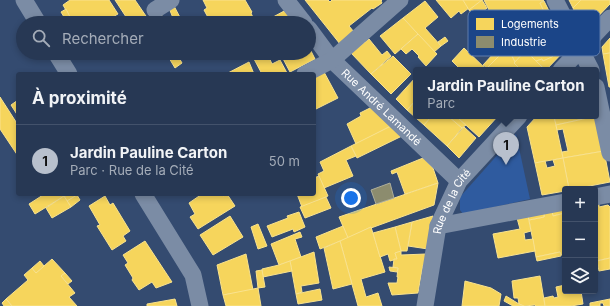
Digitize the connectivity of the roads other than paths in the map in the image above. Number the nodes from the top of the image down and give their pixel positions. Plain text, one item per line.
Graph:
1 (24, 0) edge
2 (171, 0) edge
3 (286, 0) edge
4 (400, 0) edge
5 (555, 0) edge
6 (155, 10) dead end
7 (560, 10) edge
8 (34, 16) edge
9 (299, 16) edge
10 (610, 18) edge
11 (600, 28) edge
12 (316, 38) edge
13 (574, 56) edge
14 (584, 56) edge
15 (60, 60) edge
16 (332, 60) junction
17 (564, 67) edge
18 (589, 67) edge
19 (68, 72) edge
20 (309, 72) edge
21 (599, 101) edge
22 (516, 119) edge
23 (610, 153) edge
24 (459, 181) junction
25 (610, 194) edge
26 (144, 196) edge
27 (598, 196) edge
28 (562, 203) edge
29 (438, 226) junction
30 (200, 306) edge
31 (424, 306) edge

1 - 8 street
2 - 6 street
3 - 9 street
4 - 16 street
5 - 7 street
10 - 11 street
12 - 16 street, Rue André Lamandé
13 - 17 street
14 - 18 street
15 - 19 street
16 - 20 street
16 - 24 street, Rue André Lamandé
21 - 23 street
22 - 24 street, Rue de la Cité
24 - 29 street, Rue de la Cité
25 - 27 street
26 - 30 street
28 - 29 street
29 - 31 street, Rue de la Cité

